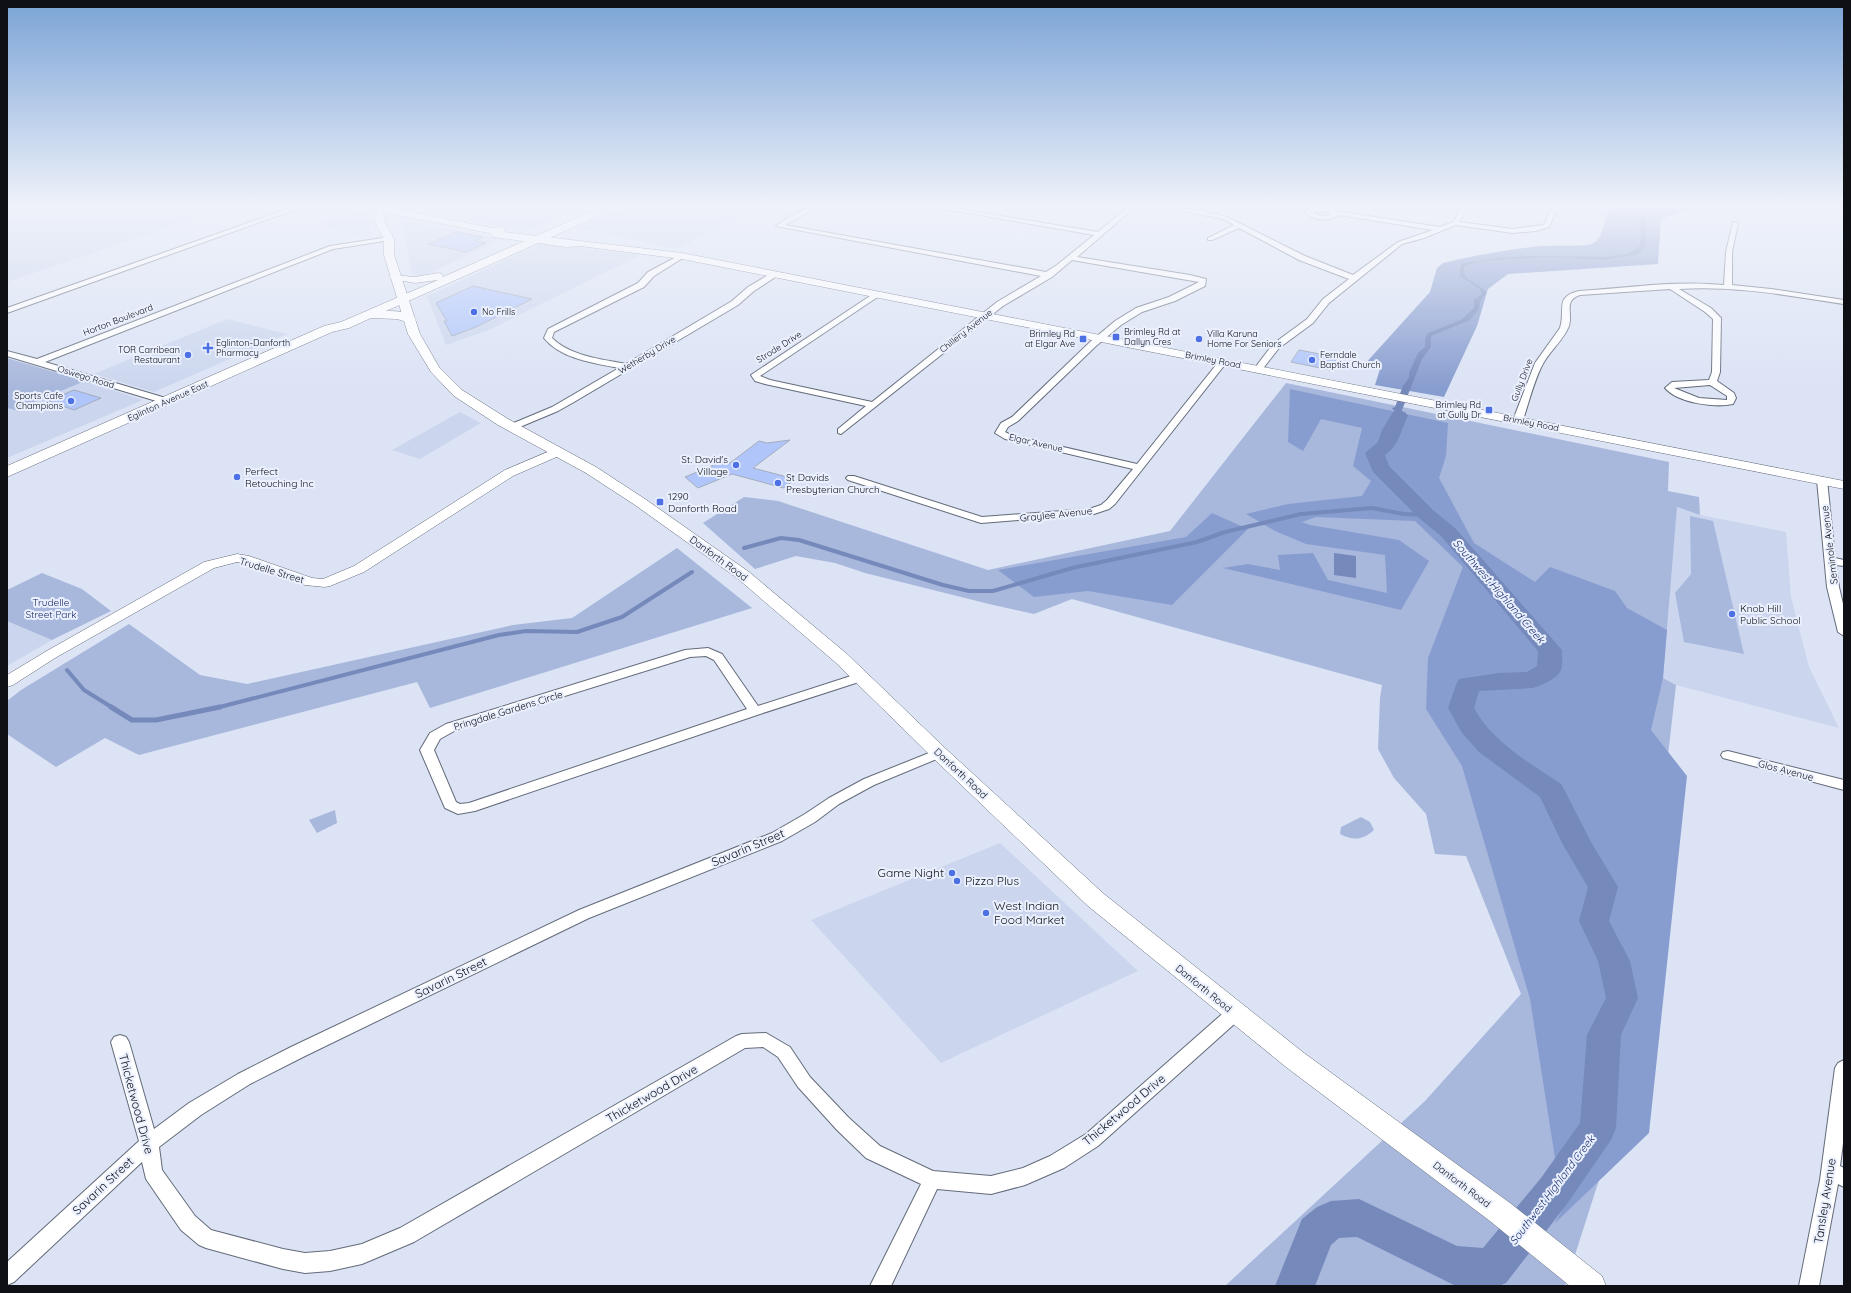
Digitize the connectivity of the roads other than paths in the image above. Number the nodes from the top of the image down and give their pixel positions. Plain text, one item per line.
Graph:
1 (130, 267) edge
2 (280, 267) edge
3 (393, 267) edge
4 (456, 267) edge
5 (466, 267) edge
6 (662, 267) edge
7 (741, 267) edge
8 (1007, 267) edge
9 (1059, 267) edge
10 (1129, 267) edge
11 (1326, 267) edge
12 (1368, 267) edge
13 (1729, 267) edge
14 (776, 274) junction
15 (439, 275) junction
16 (1049, 275) junction
17 (396, 277) junction
18 (1354, 278) junction
19 (1728, 286) junction
20 (1671, 287) junction
21 (876, 294) junction
22 (402, 296) junction
23 (1844, 302) edge
24 (7, 311) edge
25 (365, 316) junction
26 (986, 316) junction
27 (410, 319) junction
28 (328, 329) junction
29 (1100, 338) junction
30 (7, 353) edge
31 (37, 362) junction
32 (1223, 362) junction
33 (627, 367) junction
34 (1258, 369) junction
35 (1712, 382) junction
36 (166, 402) junction
37 (873, 405) junction
38 (1518, 420) junction
39 (512, 427) junction
40 (841, 431) dead end
41 (557, 452) junction
42 (1138, 467) junction
43 (7, 472) edge
44 (850, 478) dead end
45 (1822, 480) junction
46 (1844, 485) edge
47 (1830, 560) junction
48 (1844, 563) edge
49 (1844, 632) edge
50 (861, 677) junction
51 (7, 682) edge
52 (755, 710) junction
53 (939, 752) junction
54 (1728, 755) dead end
55 (1844, 785) edge
56 (1235, 1013) junction
57 (120, 1042) dead end
58 (1844, 1068) edge
59 (148, 1144) junction
60 (1837, 1174) edge
61 (932, 1180) junction
62 (7, 1275) edge
63 (880, 1286) edge
64 (1592, 1286) edge
65 (1809, 1286) edge

1 - 24 street
2 - 31 street, Horton Boulevard
3 - 17 main road, Danforth Road
4 - 15 main road, Eglinton Avenue East
5 - 22 main road, Eglinton Avenue East
6 - 33 street
7 - 14 main road, Brimley Road
8 - 16 street
9 - 16 street, Chillery Avenue
10 - 29 street
11 - 18 street
12 - 18 street
13 - 19 street
14 - 21 main road, Brimley Road
14 - 33 street, Wetherby Drive
15 - 17 main road
15 - 22 main road, Eglinton Avenue East
16 - 26 street, Chillery Avenue
17 - 22 main road, Danforth Road
18 - 34 street
19 - 20 street, Gully Drive
19 - 23 street, Gully Drive
20 - 35 street
20 - 38 street, Gully Drive
21 - 26 main road, Brimley Road
21 - 37 street, Strode Drive
22 - 25 main road, Eglinton Avenue East
22 - 27 main road, Danforth Road
22 - 28 main road, Eglinton Avenue East
25 - 27 main road
25 - 28 main road, Eglinton Avenue East
26 - 29 main road, Brimley Road
26 - 37 street, Chillery Avenue
27 - 39 main road, Danforth Road
28 - 36 main road, Eglinton Avenue East
29 - 32 main road, Brimley Road
29 - 42 street, Elgar Avenue
30 - 31 street, Oswego Road
31 - 36 street, Oswego Road
32 - 34 main road, Brimley Road
32 - 42 street, Graylee Avenue
33 - 39 street, Wetherby Drive
34 - 38 main road, Brimley Road
35 - 35 street
36 - 43 main road, Eglinton Avenue East
37 - 40 street, Chillery Avenue
38 - 45 main road, Brimley Road
39 - 41 main road, Danforth Road
41 - 50 main road, Danforth Road
41 - 51 street, Trudelle Street
42 - 44 street, Graylee Avenue
45 - 46 main road, Brimley Road
45 - 47 street, Seminole Avenue
47 - 48 street
47 - 49 street, Seminole Avenue
50 - 52 street, Pringdale Gardens Circle
50 - 53 main road, Danforth Road
52 - 52 street, Pringdale Gardens Circle
53 - 56 main road, Danforth Road
53 - 59 street, Savarin Street
54 - 55 street, Glos Avenue
56 - 61 street, Thicketwood Drive
56 - 64 main road, Danforth Road
57 - 59 street, Thicketwood Drive
58 - 60 street, Tansley Avenue
59 - 61 street, Thicketwood Drive
59 - 62 street, Savarin Street
60 - 65 street, Tansley Avenue
61 - 63 street

